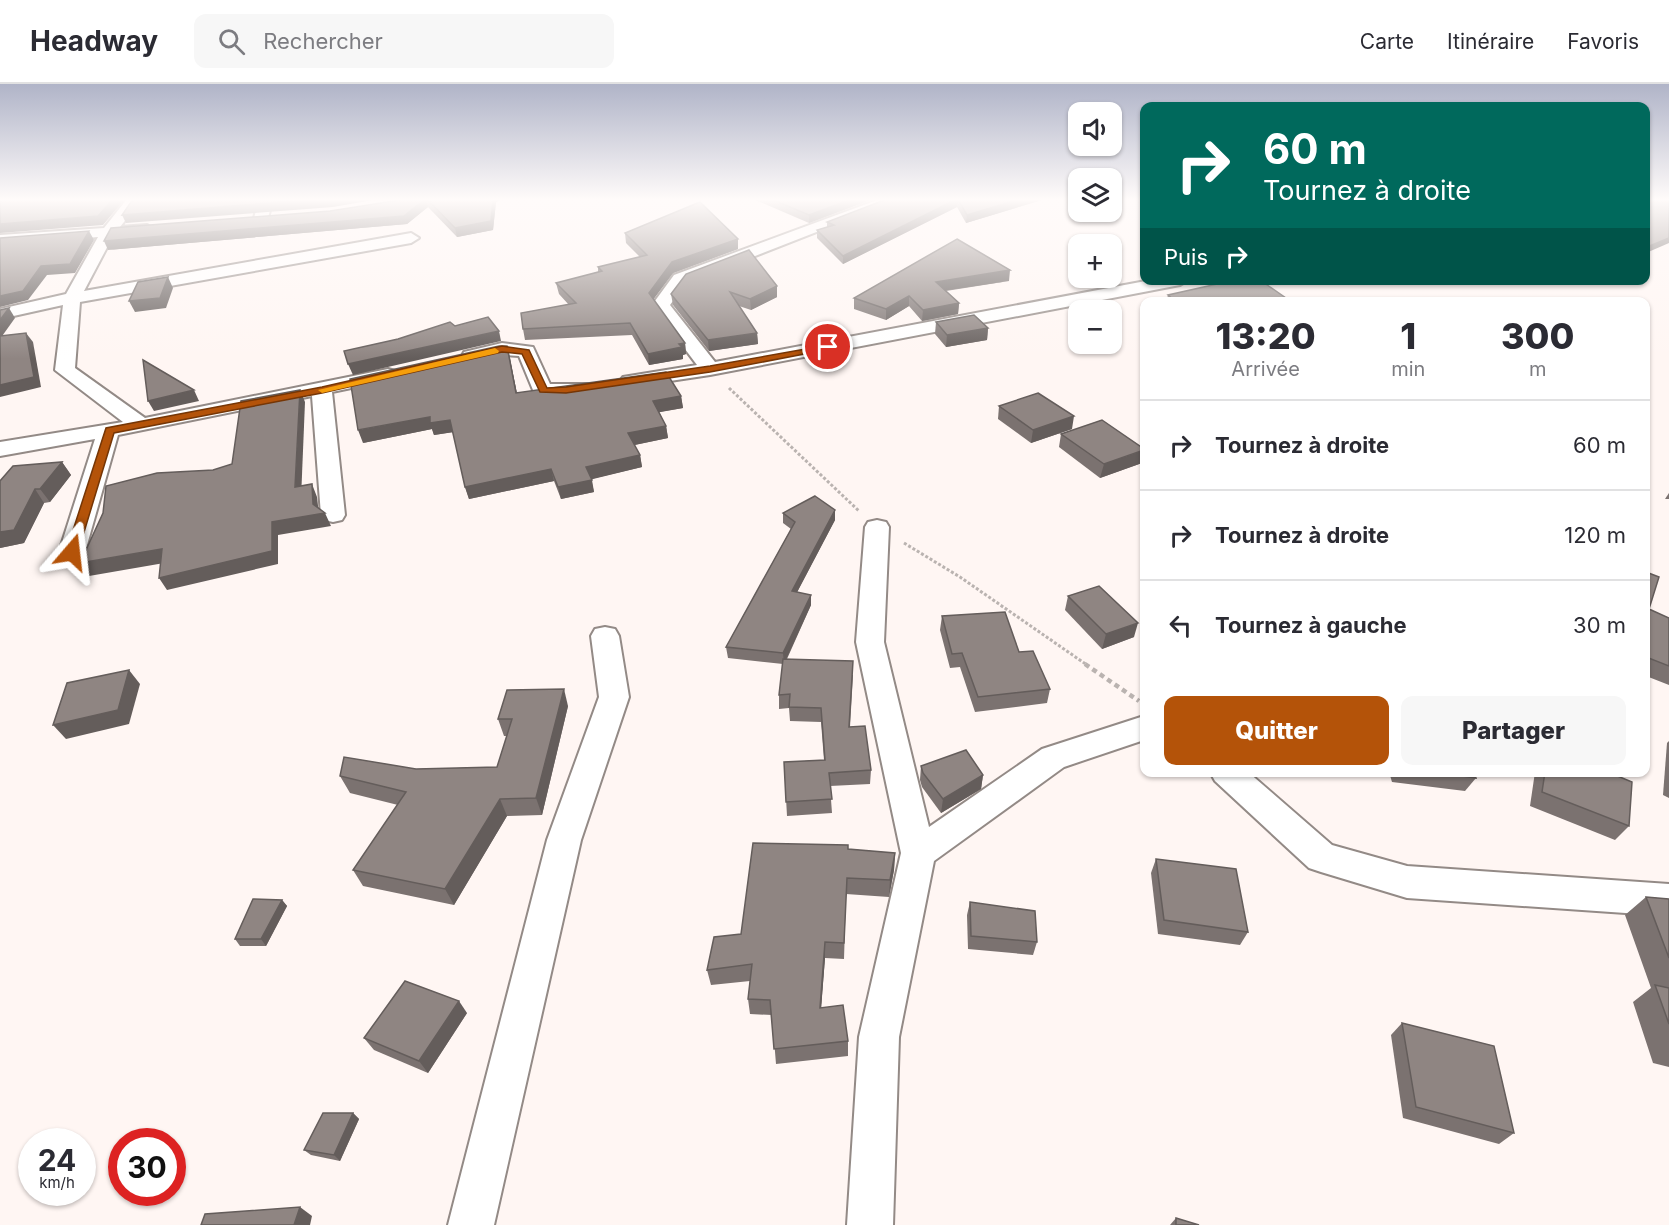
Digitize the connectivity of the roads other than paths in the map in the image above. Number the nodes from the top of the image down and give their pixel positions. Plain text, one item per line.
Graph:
1 (97, 252) edge
2 (331, 252) edge
3 (752, 252) edge
4 (1154, 285) edge
5 (72, 298) junction
6 (0, 314) edge
7 (457, 359) edge
8 (710, 369) junction
9 (401, 372) edge
10 (322, 390) junction
11 (141, 425) junction
12 (109, 430) junction
13 (0, 449) edge
14 (333, 515) dead end
15 (877, 527) road end
16 (72, 552) dead end
17 (605, 636) dead end
18 (1140, 729) edge
19 (1232, 777) edge
20 (918, 853) junction
21 (1669, 900) edge
22 (471, 1225) edge
23 (870, 1225) edge

1 - 5 street
2 - 5 street
3 - 8 street
4 - 8 street
5 - 6 street
5 - 11 street
7 - 8 street
9 - 10 street
10 - 11 street
10 - 14 street
11 - 12 street
12 - 13 street
12 - 16 street
15 - 20 street
17 - 22 street
18 - 20 street
19 - 21 street
20 - 23 street

